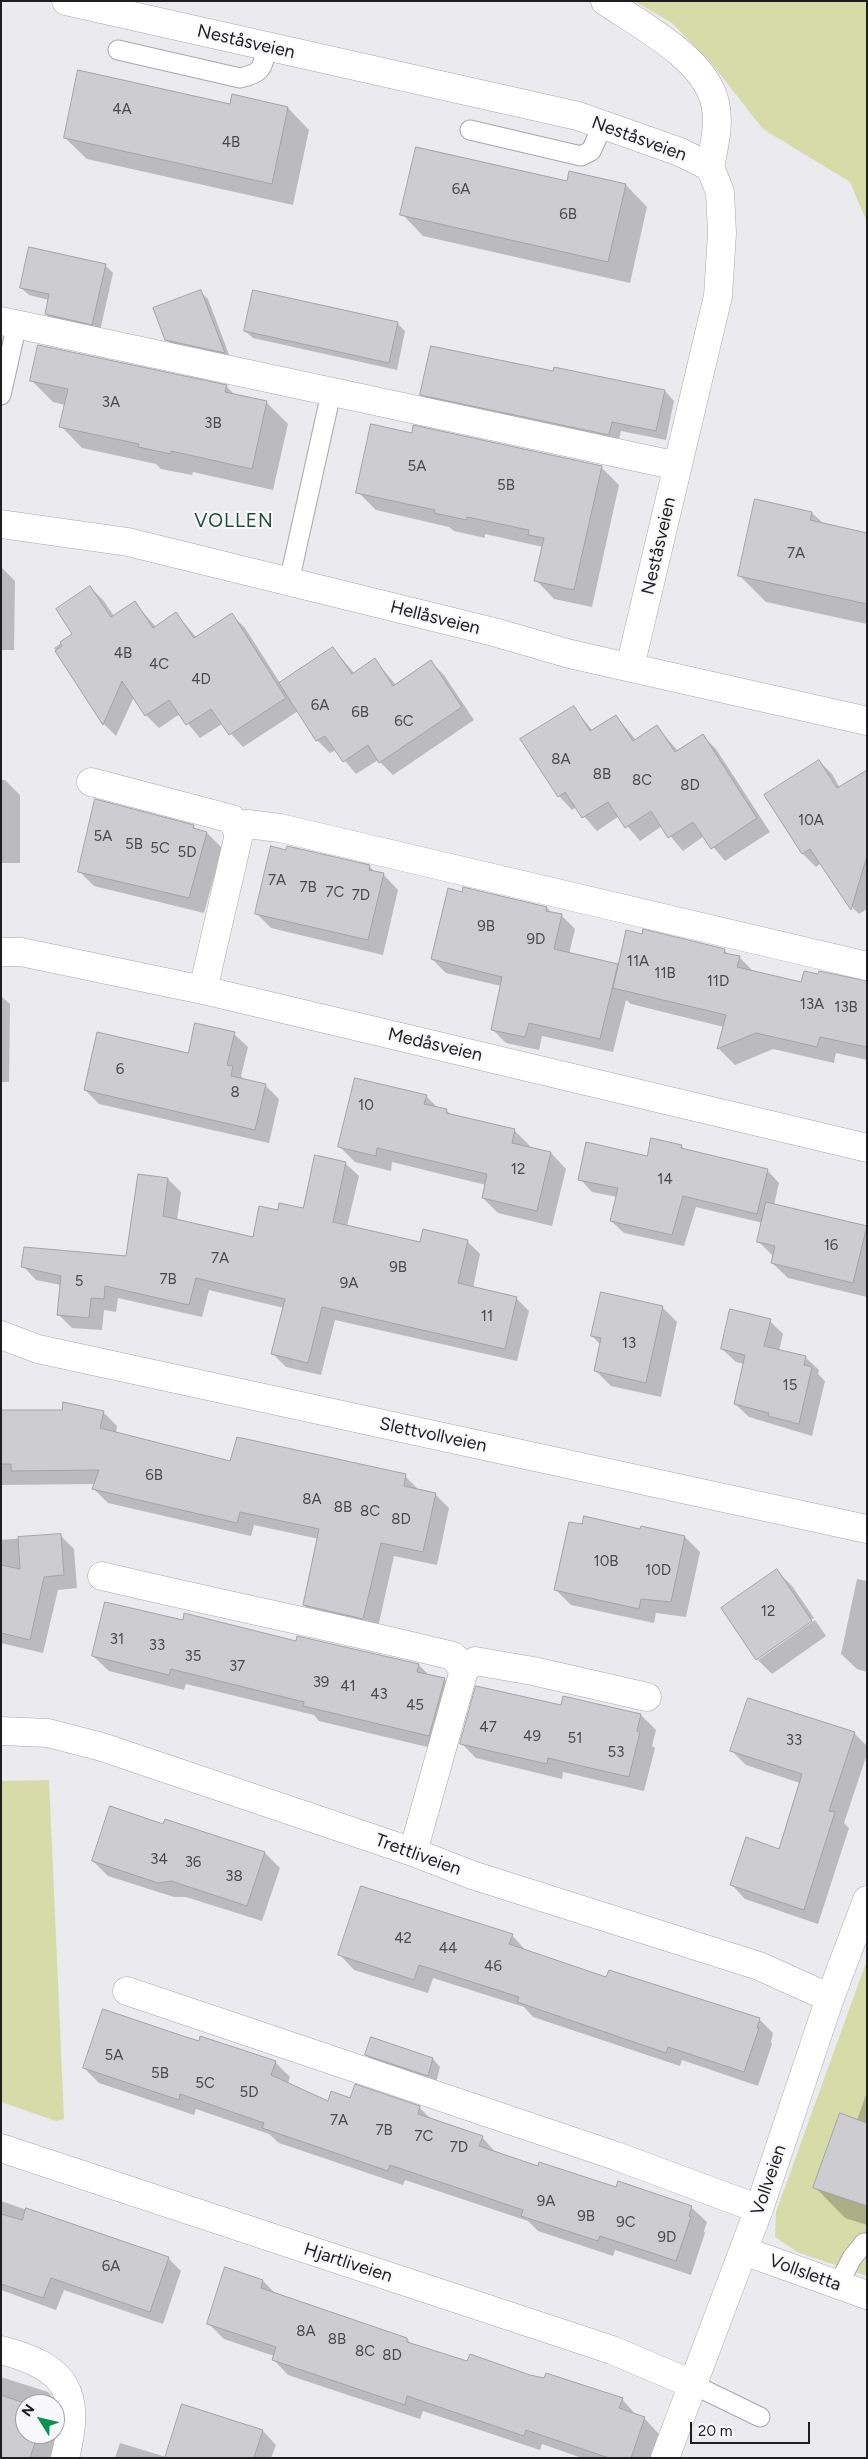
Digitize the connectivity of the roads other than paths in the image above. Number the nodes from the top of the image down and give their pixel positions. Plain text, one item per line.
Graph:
1 (66, 1) edge
2 (605, 1) edge
3 (267, 47) junction
4 (118, 50) dead end
5 (603, 125) junction
6 (470, 130) dead end
7 (710, 167) junction
8 (9, 322) edge
9 (331, 393) junction
10 (1, 395) edge
11 (678, 466) junction
12 (1, 524) edge
13 (289, 582) junction
14 (630, 667) junction
15 (867, 721) edge
16 (91, 782) dead end
17 (238, 834) junction
18 (1, 952) edge
19 (867, 966) edge
20 (203, 990) junction
21 (867, 1148) edge
22 (1, 1335) edge
23 (867, 1529) edge
24 (102, 1576) dead end
25 (464, 1670) junction
26 (647, 1696) dead end
27 (1, 1731) edge
28 (413, 1852) junction
29 (867, 1900) edge
30 (127, 1991) dead end
31 (830, 1998) junction
32 (1, 2148) edge
33 (759, 2210) junction
34 (867, 2243) edge
35 (744, 2251) junction
36 (838, 2284) junction
37 (867, 2295) edge
38 (1, 2350) edge
39 (692, 2384) junction
40 (760, 2417) dead end
41 (64, 2458) edge
42 (665, 2458) edge

1 - 3 street, Neståsveien
2 - 7 street
3 - 4 lane
3 - 5 street, Neståsveien
5 - 6 lane
5 - 7 street, Neståsveien
7 - 11 street, Neståsveien
8 - 9 street
8 - 10 lane
9 - 11 street
9 - 13 lane
11 - 14 street, Neståsveien
12 - 13 street, Hellåsveien
13 - 14 street, Hellåsveien
14 - 15 street, Hellåsveien
16 - 17 street
17 - 19 street
17 - 20 street
18 - 20 street, Medåsveien
20 - 21 street, Medåsveien
22 - 23 street, Slettvollveien
24 - 25 street
25 - 26 street
25 - 28 street
27 - 28 street, Trettliveien
28 - 31 street, Trettliveien
29 - 31 street, Vollveien
30 - 33 street
31 - 33 street, Vollveien
32 - 39 street, Hjartliveien
33 - 35 street, Vollveien
34 - 36 lane
35 - 36 street, Vollsletta
35 - 39 street, Vollveien
36 - 37 street, Vollsletta
38 - 41 street
39 - 40 lane
39 - 42 street, Vollveien

